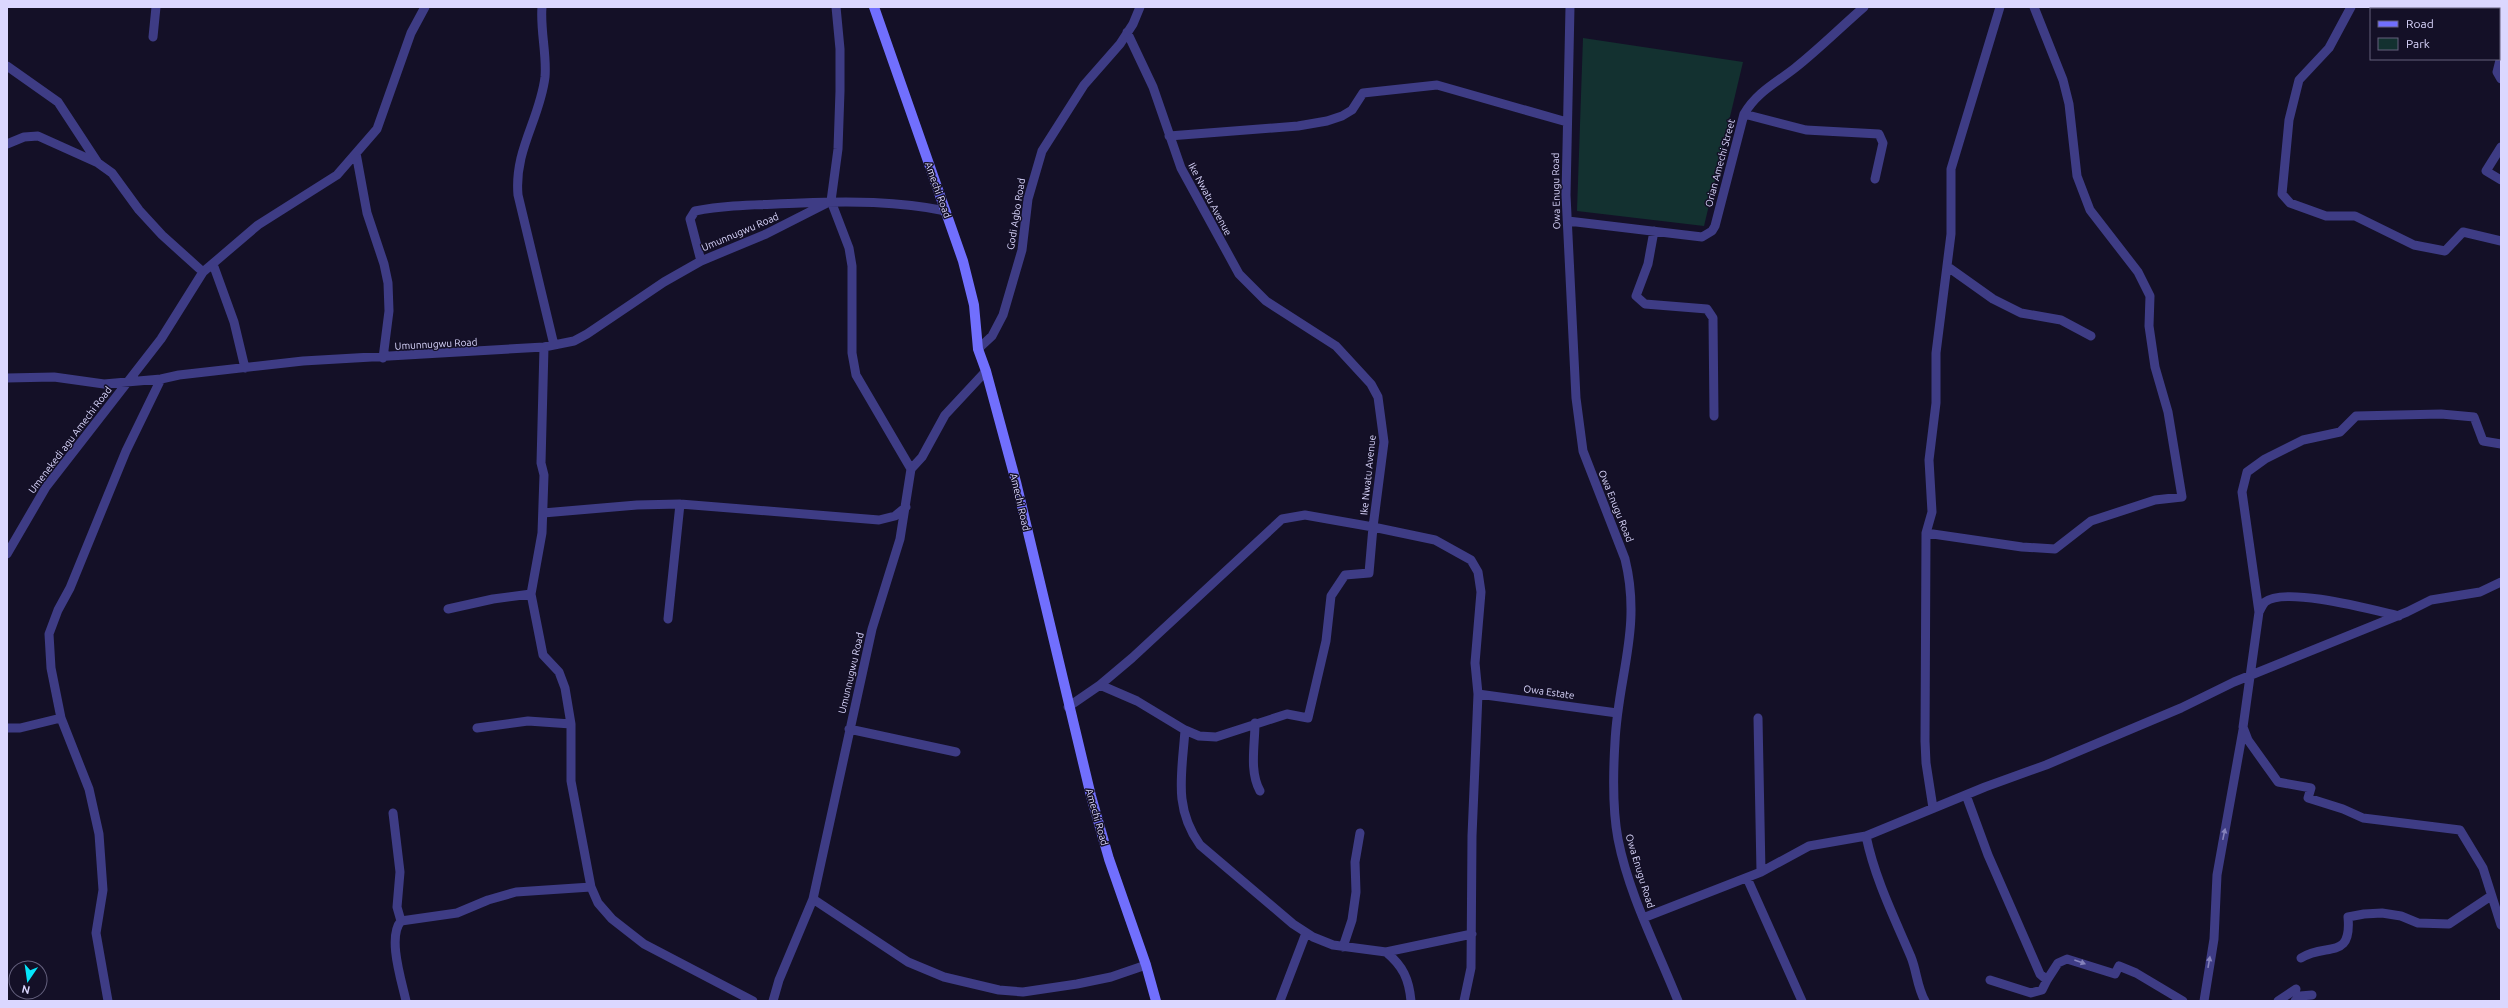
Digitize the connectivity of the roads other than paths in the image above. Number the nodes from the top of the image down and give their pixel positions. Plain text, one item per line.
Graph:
1 (156, 7) edge
2 (425, 7) edge
3 (542, 7) edge
4 (836, 7) edge
5 (874, 7) edge
6 (1140, 7) edge
7 (1570, 7) edge
8 (1864, 7) edge
9 (2000, 7) edge
10 (2034, 7) edge
11 (2351, 7) edge
12 (1127, 32) junction
13 (154, 37) dead end
14 (2501, 56) edge
15 (7, 66) edge
16 (2501, 79) edge
17 (1744, 114) junction
18 (1567, 122) junction
19 (1169, 136) junction
20 (7, 144) edge
21 (2501, 147) edge
22 (356, 153) junction
23 (98, 163) junction
24 (1875, 179) dead end
25 (2501, 180) edge
26 (831, 201) junction
27 (946, 211) junction
28 (1568, 221) junction
29 (1654, 231) junction
30 (2501, 241) edge
31 (701, 260) junction
32 (213, 264) junction
33 (1948, 267) junction
34 (203, 272) junction
35 (2091, 336) dead end
36 (554, 345) junction
37 (544, 347) junction
38 (978, 349) junction
39 (383, 358) junction
40 (245, 368) junction
41 (986, 371) junction
42 (7, 378) edge
43 (161, 379) junction
44 (127, 381) junction
45 (1714, 416) dead end
46 (2501, 444) edge
47 (911, 469) junction
48 (680, 504) junction
49 (906, 507) junction
50 (543, 513) junction
51 (1374, 527) junction
52 (1926, 533) junction
53 (7, 554) edge
54 (2501, 582) edge
55 (531, 594) junction
56 (448, 610) dead end
57 (2259, 612) junction
58 (2399, 616) junction
59 (668, 619) dead end
60 (2251, 676) junction
61 (1100, 685) junction
62 (1478, 694) junction
63 (1068, 707) junction
64 (1616, 713) junction
65 (61, 718) junction
66 (1758, 718) dead end
67 (1255, 723) junction
68 (572, 724) junction
69 (2243, 727) junction
70 (7, 728) edge
71 (477, 728) dead end
72 (849, 729) junction
73 (1185, 730) junction
74 (956, 752) dead end
75 (1260, 791) dead end
76 (1966, 795) junction
77 (1933, 808) junction
78 (393, 813) dead end
79 (1360, 833) dead end
80 (1866, 836) junction
81 (1761, 872) junction
82 (1747, 878) junction
83 (591, 887) junction
84 (2491, 896) junction
85 (813, 899) junction
86 (1643, 918) junction
87 (401, 921) junction
88 (2501, 925) edge
89 (1306, 933) junction
90 (1472, 934) junction
91 (1343, 947) junction
92 (1386, 952) junction
93 (2301, 958) dead end
94 (1146, 965) junction
95 (2043, 977) junction
96 (1990, 980) dead end
97 (2296, 989) dead end
98 (2312, 995) dead end
99 (108, 1001) edge
100 (406, 1001) edge
101 (753, 1001) edge
102 (773, 1001) edge
103 (1156, 1001) edge
104 (1280, 1001) edge
105 (1411, 1001) edge
106 (1464, 1001) edge
107 (1678, 1001) edge
108 (1802, 1001) edge
109 (1925, 1001) edge
110 (2183, 1001) edge
111 (2204, 1001) edge
112 (2278, 1001) edge
113 (2295, 1001) edge

1 - 13 street
2 - 22 street, Umenekedi agu Amechi Road
3 - 36 street
4 - 26 street
5 - 27 main road, Amechi Road
6 - 12 street, Godi Agbo Road
7 - 18 street, Owa Enugu Road
8 - 17 street, Orian Amechi Street
9 - 33 street
10 - 52 street
11 - 30 street
12 - 19 street, Ike Nwatu Avenue
12 - 38 street, Godi Agbo Road
14 - 16 street
15 - 23 street
17 - 24 street
17 - 29 street, Orian Amechi Street
18 - 19 street
18 - 28 street, Owa Enugu Road
19 - 51 street, Ike Nwatu Avenue
20 - 23 street
21 - 25 street
22 - 32 street, Umenekedi agu Amechi Road
22 - 39 street
23 - 34 street
26 - 27 street
26 - 31 street, Umunnugwu Road
26 - 31 street
26 - 47 street
27 - 38 main road, Amechi Road
28 - 29 street, Orian Amechi Street
28 - 64 street, Owa Enugu Road
29 - 45 street
31 - 36 street, Umunnugwu Road
32 - 34 street, Umenekedi agu Amechi Road
32 - 40 street
33 - 35 street
33 - 52 street
34 - 44 street, Umenekedi agu Amechi Road
36 - 37 street, Umunnugwu Road
37 - 39 street, Umunnugwu Road
37 - 50 street
38 - 41 main road, Amechi Road
39 - 40 street, Umunnugwu Road
40 - 43 street, Umunnugwu Road
41 - 47 street
41 - 63 main road, Amechi Road
42 - 44 street, Umunnugwu Road
43 - 44 street, Umunnugwu Road
43 - 65 street
44 - 53 street, Umenekedi agu Amechi Road
46 - 57 street
47 - 49 street, Umunnugwu Road
48 - 49 street
48 - 50 street
48 - 59 street
49 - 72 street, Umunnugwu Road
50 - 55 street
51 - 61 street, Ike Nwatu Avenue
51 - 62 street
51 - 67 street
52 - 77 street
54 - 58 street
55 - 56 street
55 - 68 street
57 - 58 street
57 - 60 street
58 - 60 street
60 - 69 street
60 - 76 street
61 - 63 street, Ike Nwatu Avenue
61 - 73 street
62 - 64 street, Owa Estate
62 - 90 street
63 - 94 main road, Amechi Road
64 - 86 street, Owa Enugu Road
65 - 70 street
65 - 99 street
66 - 81 street
67 - 73 street
67 - 75 street
68 - 71 street
68 - 83 street
69 - 84 street
111 -> 69 street
72 - 74 street
72 - 85 street, Umunnugwu Road
73 - 89 street
76 - 77 street
76 - 95 street
77 - 80 street
78 - 87 street
79 - 91 street
80 - 81 street
80 - 109 street
81 - 82 street
82 - 86 street
82 - 108 street
83 - 87 street
83 - 101 street
84 - 88 street
84 - 93 street
85 - 94 street
85 - 102 street, Umunnugwu Road
86 - 107 street, Owa Enugu Road
87 - 100 street
89 - 91 street
89 - 104 street
90 - 92 street
90 - 106 street
91 - 92 street
92 - 105 street
94 - 103 main road, Amechi Road
95 - 96 street
95 -> 110 street
97 - 112 street
98 - 113 street

